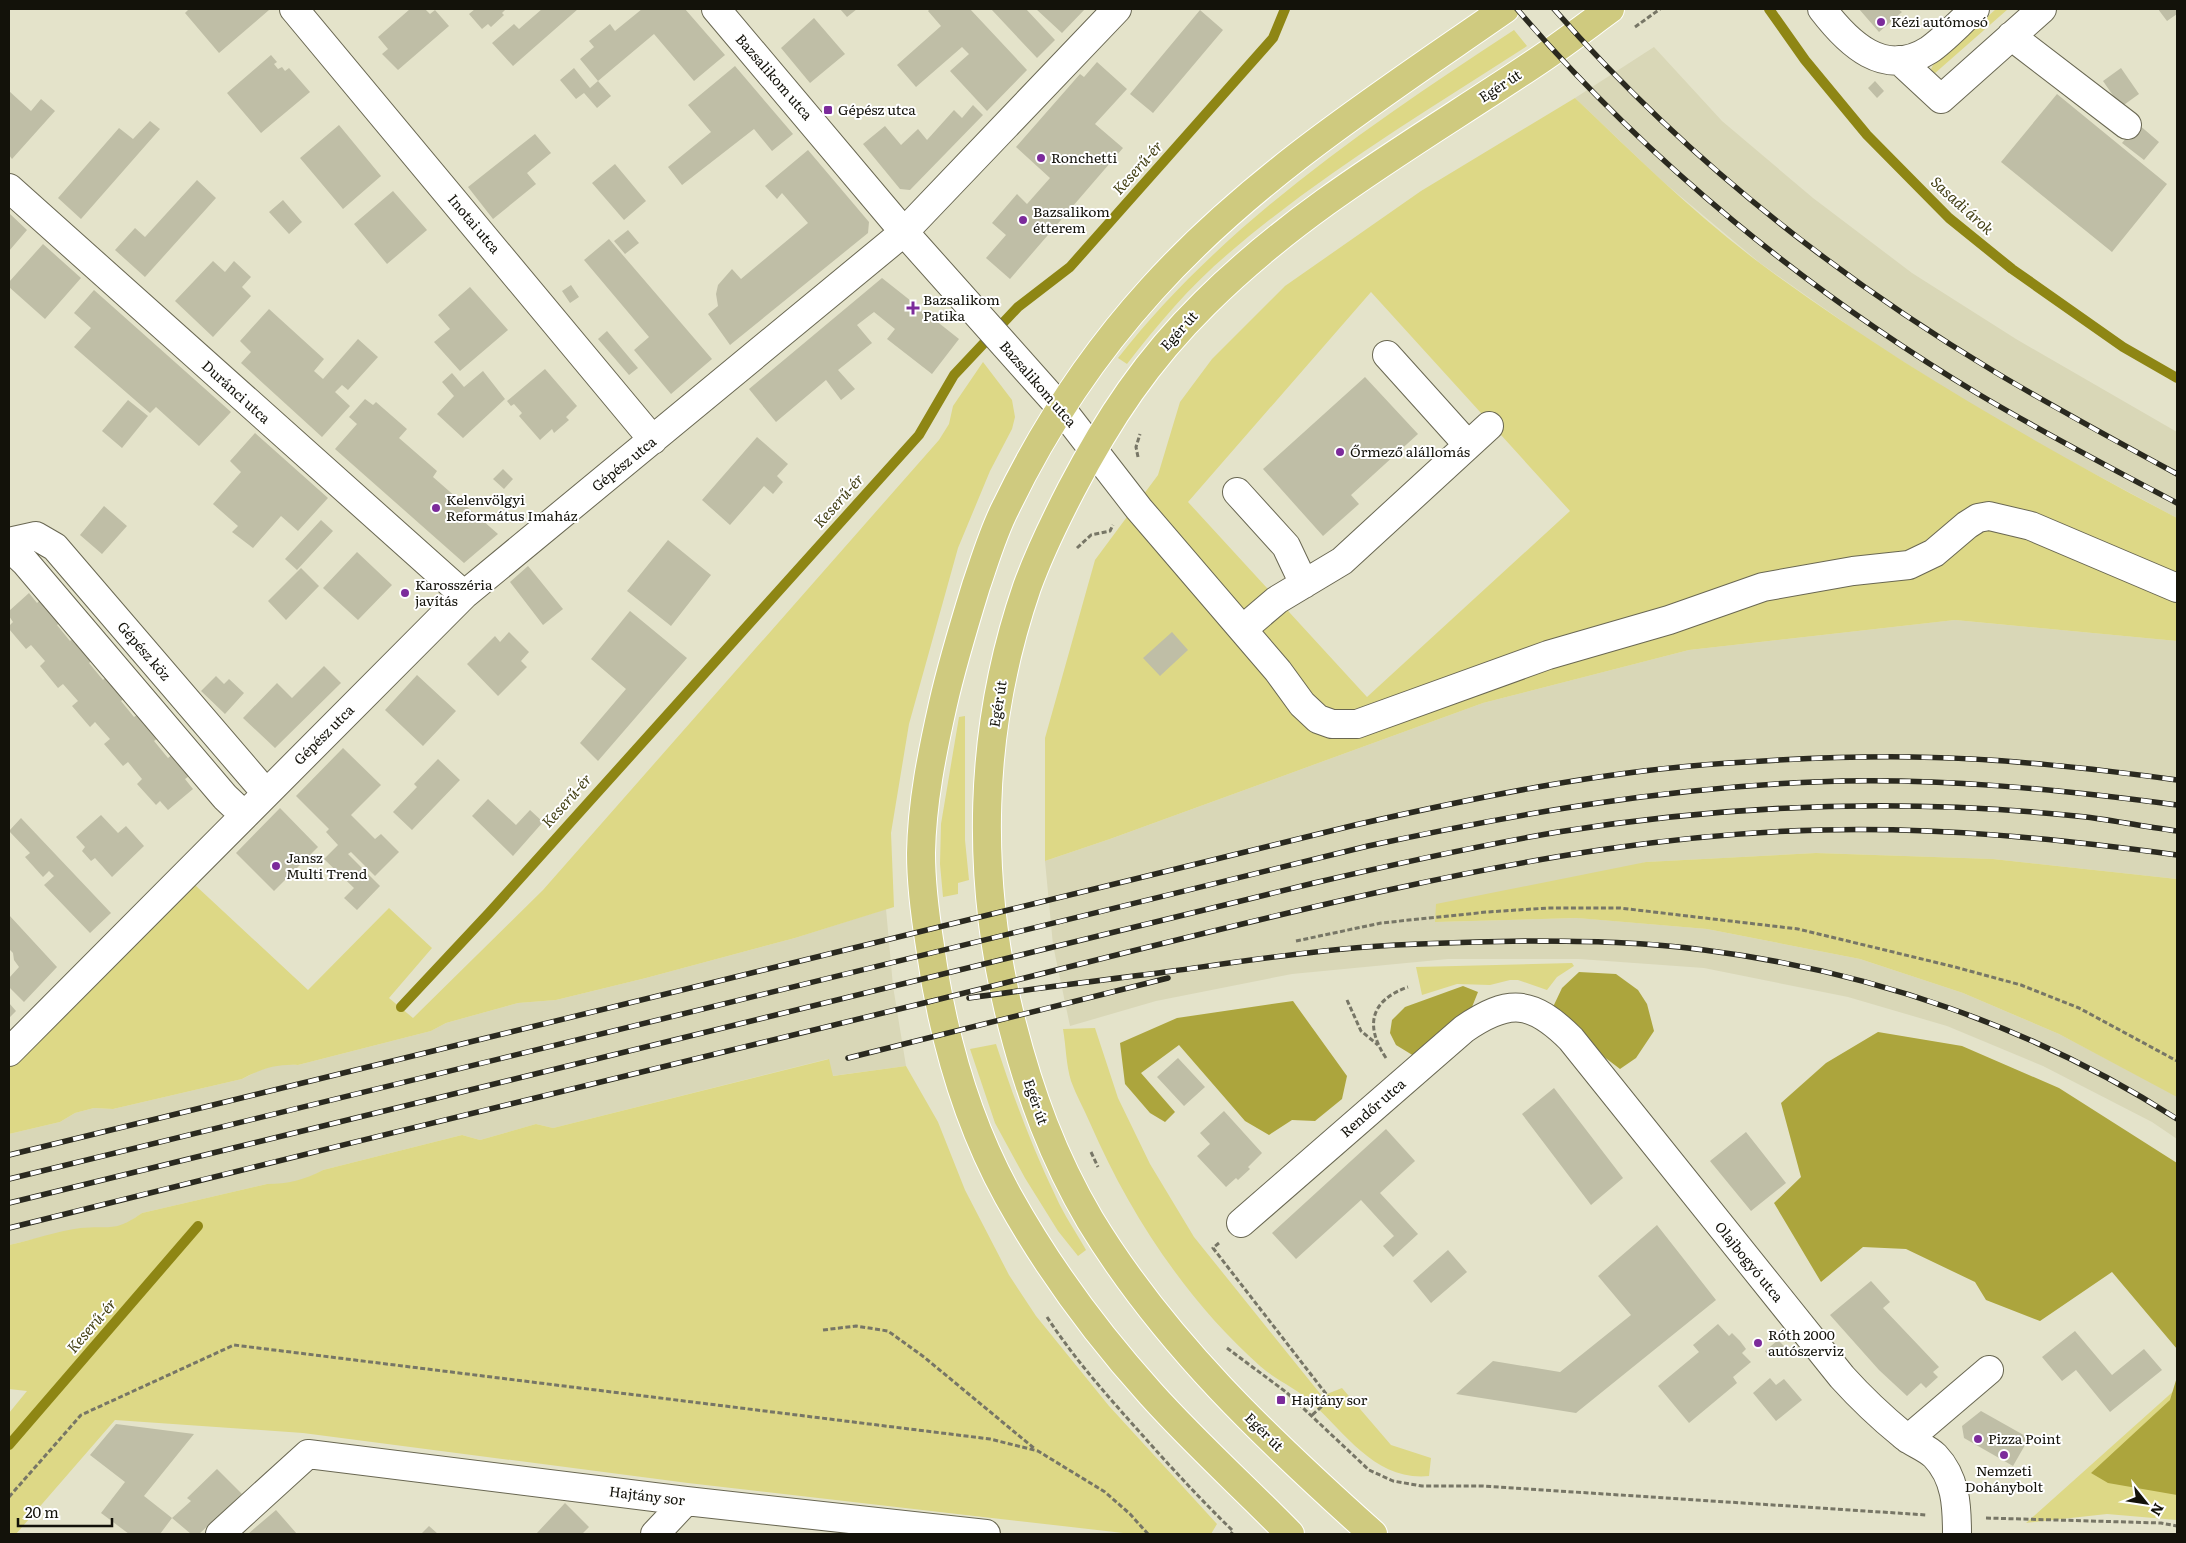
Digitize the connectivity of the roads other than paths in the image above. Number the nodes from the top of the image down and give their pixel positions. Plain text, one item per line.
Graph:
1 (294, 9) edge
2 (716, 9) edge
3 (1117, 9) edge
4 (1505, 9) edge
5 (1610, 9) edge
6 (1822, 9) edge
7 (1975, 9) edge
8 (2042, 9) edge
9 (2012, 36) junction
10 (1899, 60) junction
11 (2127, 125) dead end
12 (9, 188) edge
13 (904, 232) junction
14 (1387, 355) dead end
15 (1060, 407) junction
16 (1489, 426) dead end
17 (654, 440) junction
18 (1468, 445) junction
19 (1093, 448) junction
20 (1237, 492) dead end
21 (9, 542) edge
22 (9, 547) edge
23 (1304, 584) junction
24 (2177, 588) edge
25 (464, 595) junction
26 (1243, 630) junction
27 (266, 793) junction
28 (244, 815) junction
29 (1513, 1007) joint
30 (9, 1052) edge
31 (1241, 1223) road end
32 (1988, 1370) dead end
33 (1908, 1439) junction
34 (686, 1501) junction
35 (1957, 1526) edge
36 (1285, 1529) edge
37 (220, 1534) edge
38 (654, 1534) edge
39 (986, 1534) edge
40 (1311, 1534) edge
41 (1373, 1534) edge

1 - 17 street, Inotai utca
2 - 13 street, Bazsalikom utca
3 - 13 street, Gépész utca
4 - 15 main road
5 - 19 main road, Egér út
6 - 10 street
7 - 10 street
8 - 9 street
9 - 10 street
9 - 11 street
12 - 25 street, Duránci utca
13 - 15 street, Bazsalikom utca
13 - 17 street, Gépész utca
14 - 18 street
15 - 19 street, Bazsalikom utca
15 - 36 main road
16 - 18 street
17 - 25 street, Gépész utca
18 - 23 street
19 - 26 street, Bazsalikom utca
19 - 41 main road, Egér út
20 - 23 street
21 - 27 street, Gépész köz
22 - 28 street
23 - 26 street
24 - 26 street, Bazsalikom utca
25 - 27 street, Gépész utca
27 - 28 street, Gépész utca
28 - 30 street, Gépész utca
29 - 31 street, Rendőr utca
29 - 33 street, Olajbogyó utca
32 - 33 street
33 - 35 street, Olajbogyó utca
34 - 37 street, Hajtány sor
34 - 38 street
34 - 39 street, Hajtány sor
36 - 40 main road

